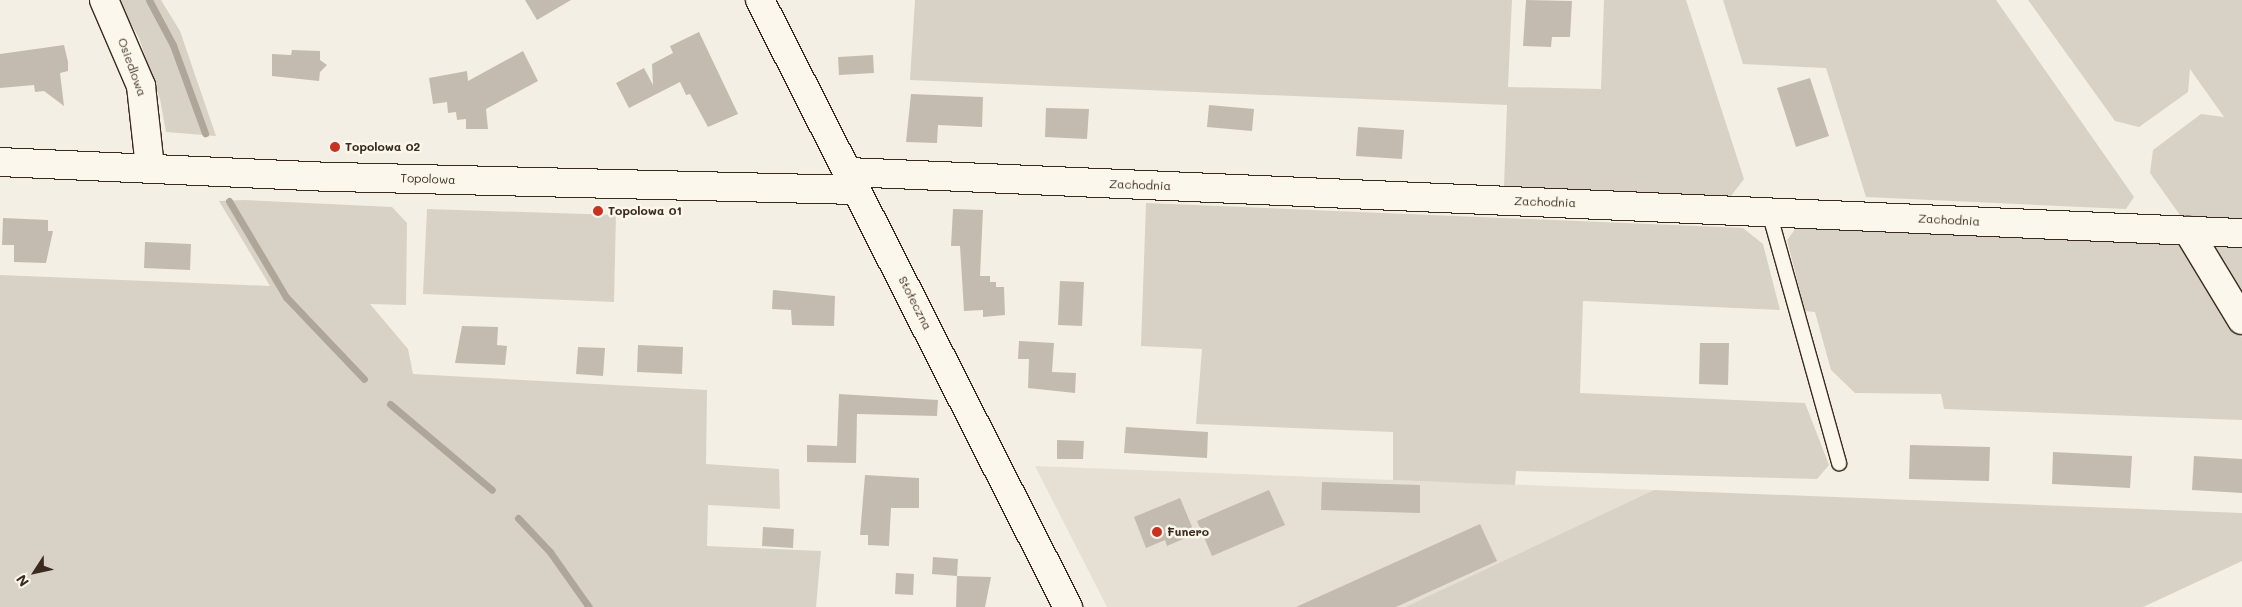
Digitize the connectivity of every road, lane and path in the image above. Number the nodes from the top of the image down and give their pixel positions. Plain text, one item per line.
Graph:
1 (104, 0) edge
2 (760, 0) edge
3 (0, 162) edge
4 (150, 167) junction
5 (852, 181) junction
6 (1769, 212) junction
7 (2188, 231) junction
8 (2242, 234) edge
9 (2242, 320) edge
10 (1840, 463) dead end
11 (1068, 607) edge

1 - 4 street, Osiedlowa
2 - 5 street, Stołeczna
3 - 4 street, Topolowa
4 - 5 street, Topolowa
5 - 6 street, Zachodnia
5 - 11 street, Stołeczna
6 - 7 street, Zachodnia
6 - 10 lane
7 - 8 street, Zachodnia
7 - 9 street

